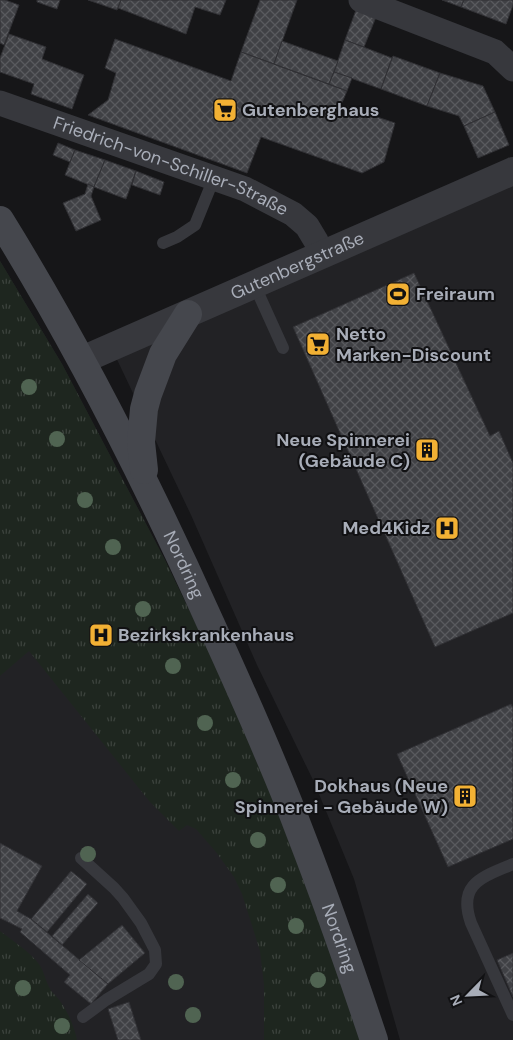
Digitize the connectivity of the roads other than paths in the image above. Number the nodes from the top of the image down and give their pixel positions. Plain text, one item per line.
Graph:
1 (361, 0) edge
2 (513, 69) edge
3 (0, 103) edge
4 (513, 171) edge
5 (214, 178) junction
6 (0, 220) edge
7 (163, 243) dead end
8 (322, 254) junction
9 (254, 284) junction
10 (188, 314) junction
11 (283, 348) dead end
12 (82, 360) junction
13 (145, 482) junction
14 (81, 858) dead end
15 (513, 864) edge
16 (513, 1015) edge
17 (83, 1017) dead end
18 (374, 1040) edge

1 - 2 street
3 - 5 street, Friedrich-von-Schiller-Straße
4 - 8 street, Gutenbergstraße
5 - 7 lane
5 - 8 street, Friedrich-von-Schiller-Straße
6 - 12 main road, Nordring
8 - 9 street, Gutenbergstraße
9 - 10 street, Gutenbergstraße
9 - 11 lane
10 - 12 street, Gutenbergstraße
10 - 13 main road
12 - 13 main road, Nordring
13 - 18 main road, Nordring
14 - 17 lane
15 - 16 lane

